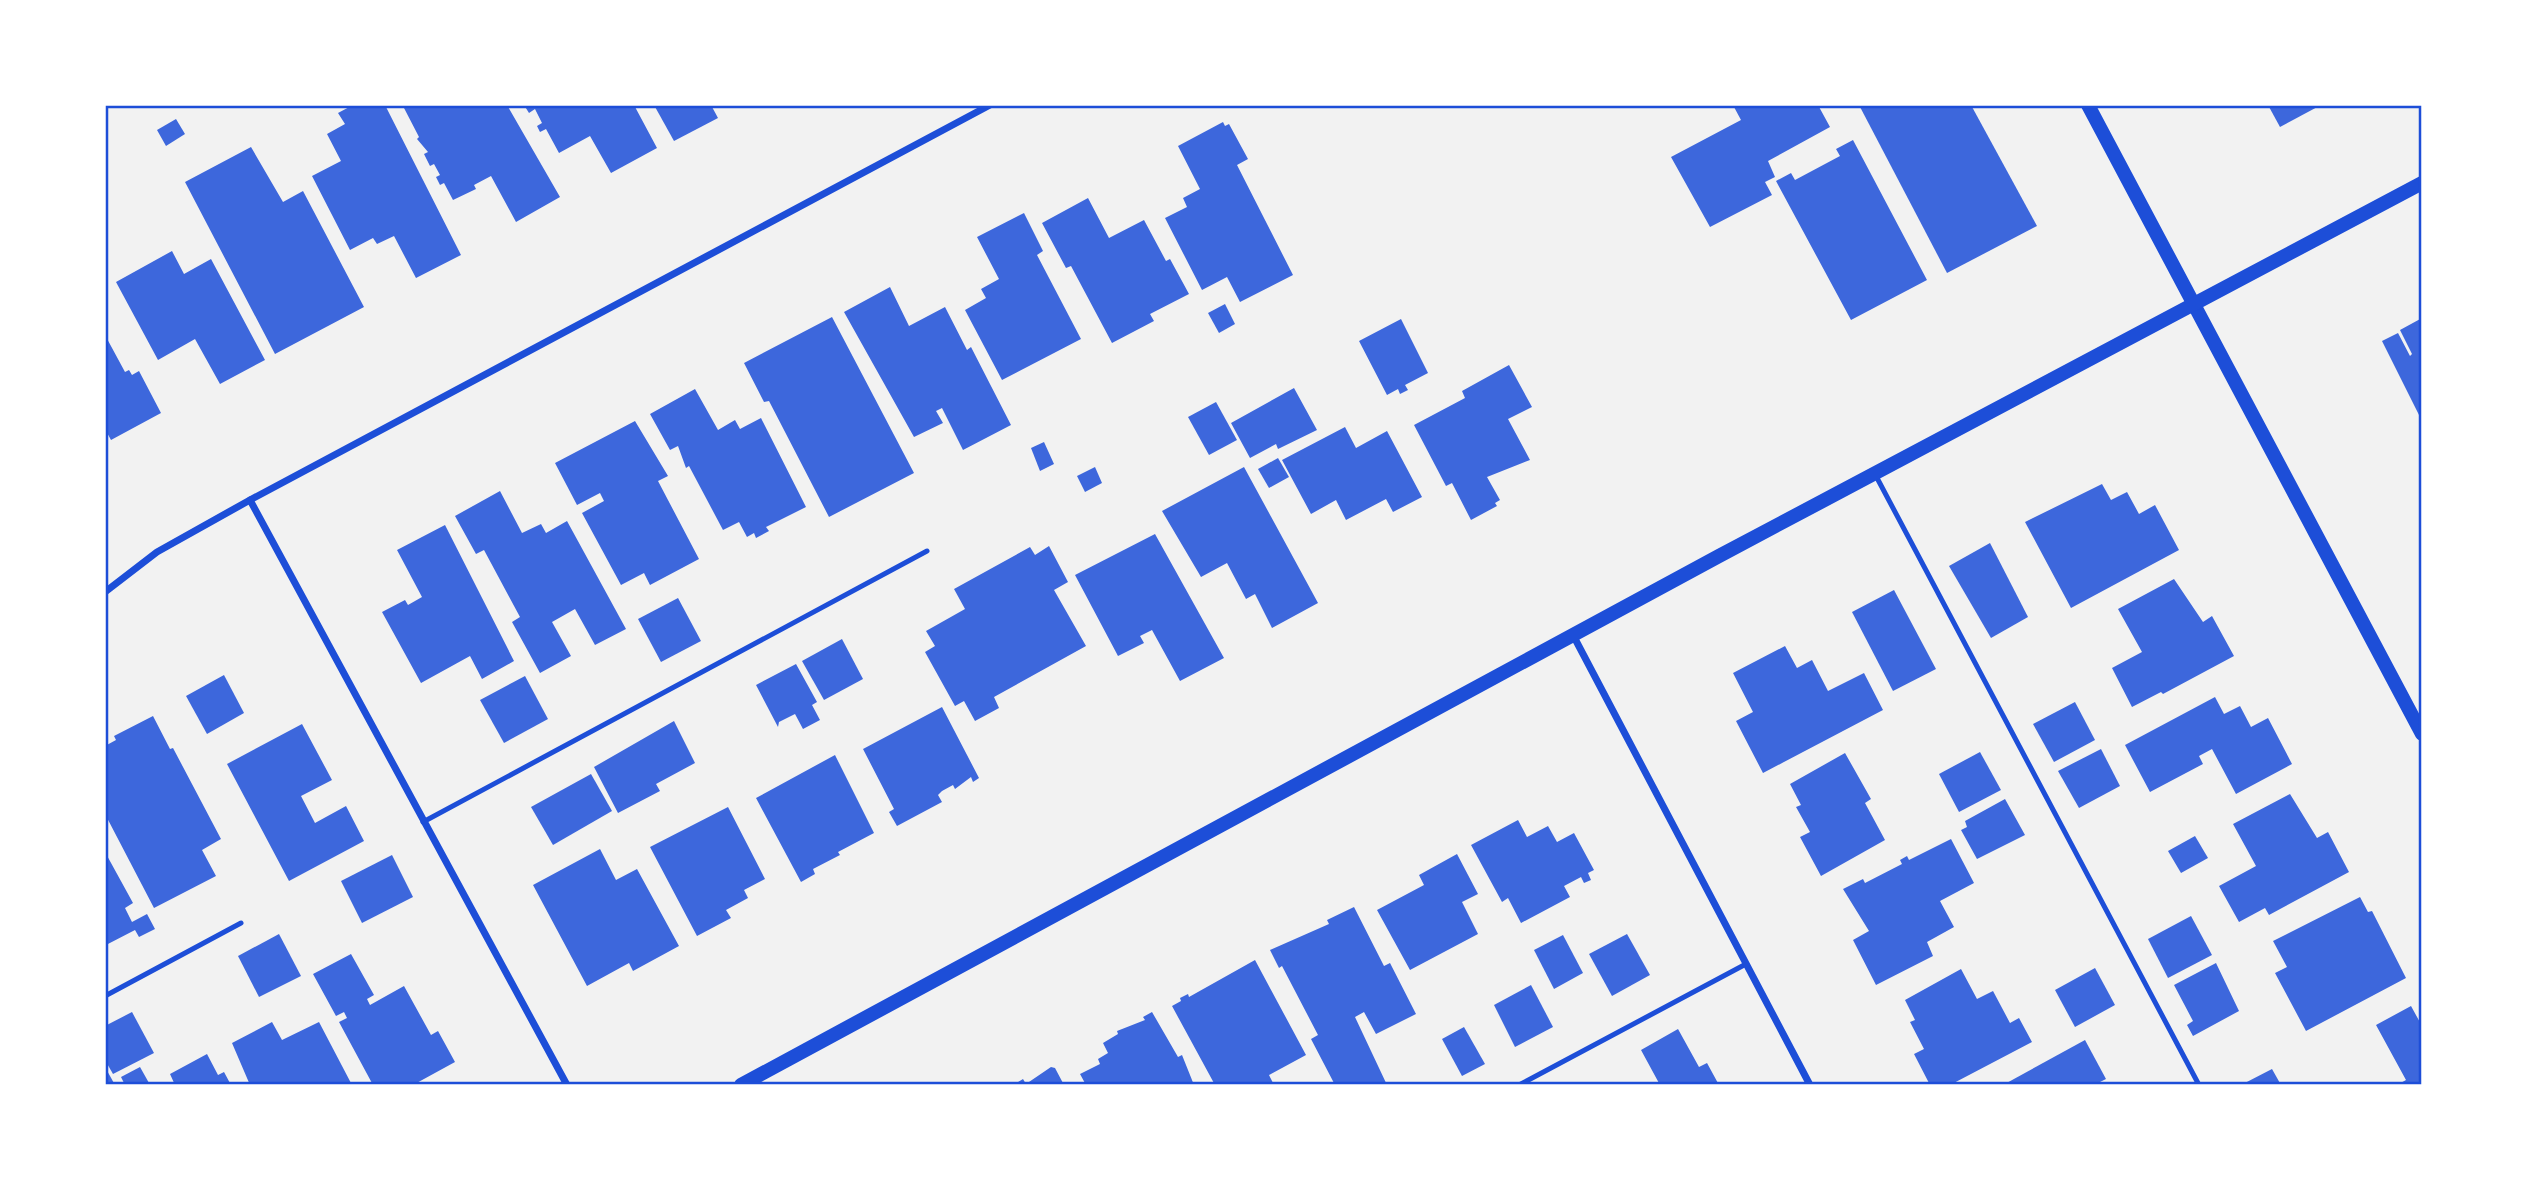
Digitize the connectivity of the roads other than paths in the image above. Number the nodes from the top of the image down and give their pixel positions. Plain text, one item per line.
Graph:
1 (990, 105) edge
2 (2088, 105) edge
3 (2422, 183) edge
4 (2194, 303) junction
5 (1875, 474) junction
6 (250, 500) junction
7 (927, 551) dead end
8 (105, 592) edge
9 (1573, 634) junction
10 (2422, 734) edge
11 (424, 822) junction
12 (242, 923) dead end
13 (1746, 964) junction
14 (105, 996) edge
15 (567, 1085) edge
16 (741, 1085) edge
17 (1519, 1085) edge
18 (1810, 1085) edge
19 (2199, 1085) edge

1 - 6 street
2 - 4 main road
3 - 4 main road
4 - 5 main road
4 - 10 main road
5 - 9 main road
5 - 19 lane
6 - 8 street
6 - 11 street
7 - 11 lane
9 - 13 street
9 - 16 main road
11 - 15 street
12 - 14 lane
13 - 17 lane
13 - 18 street

